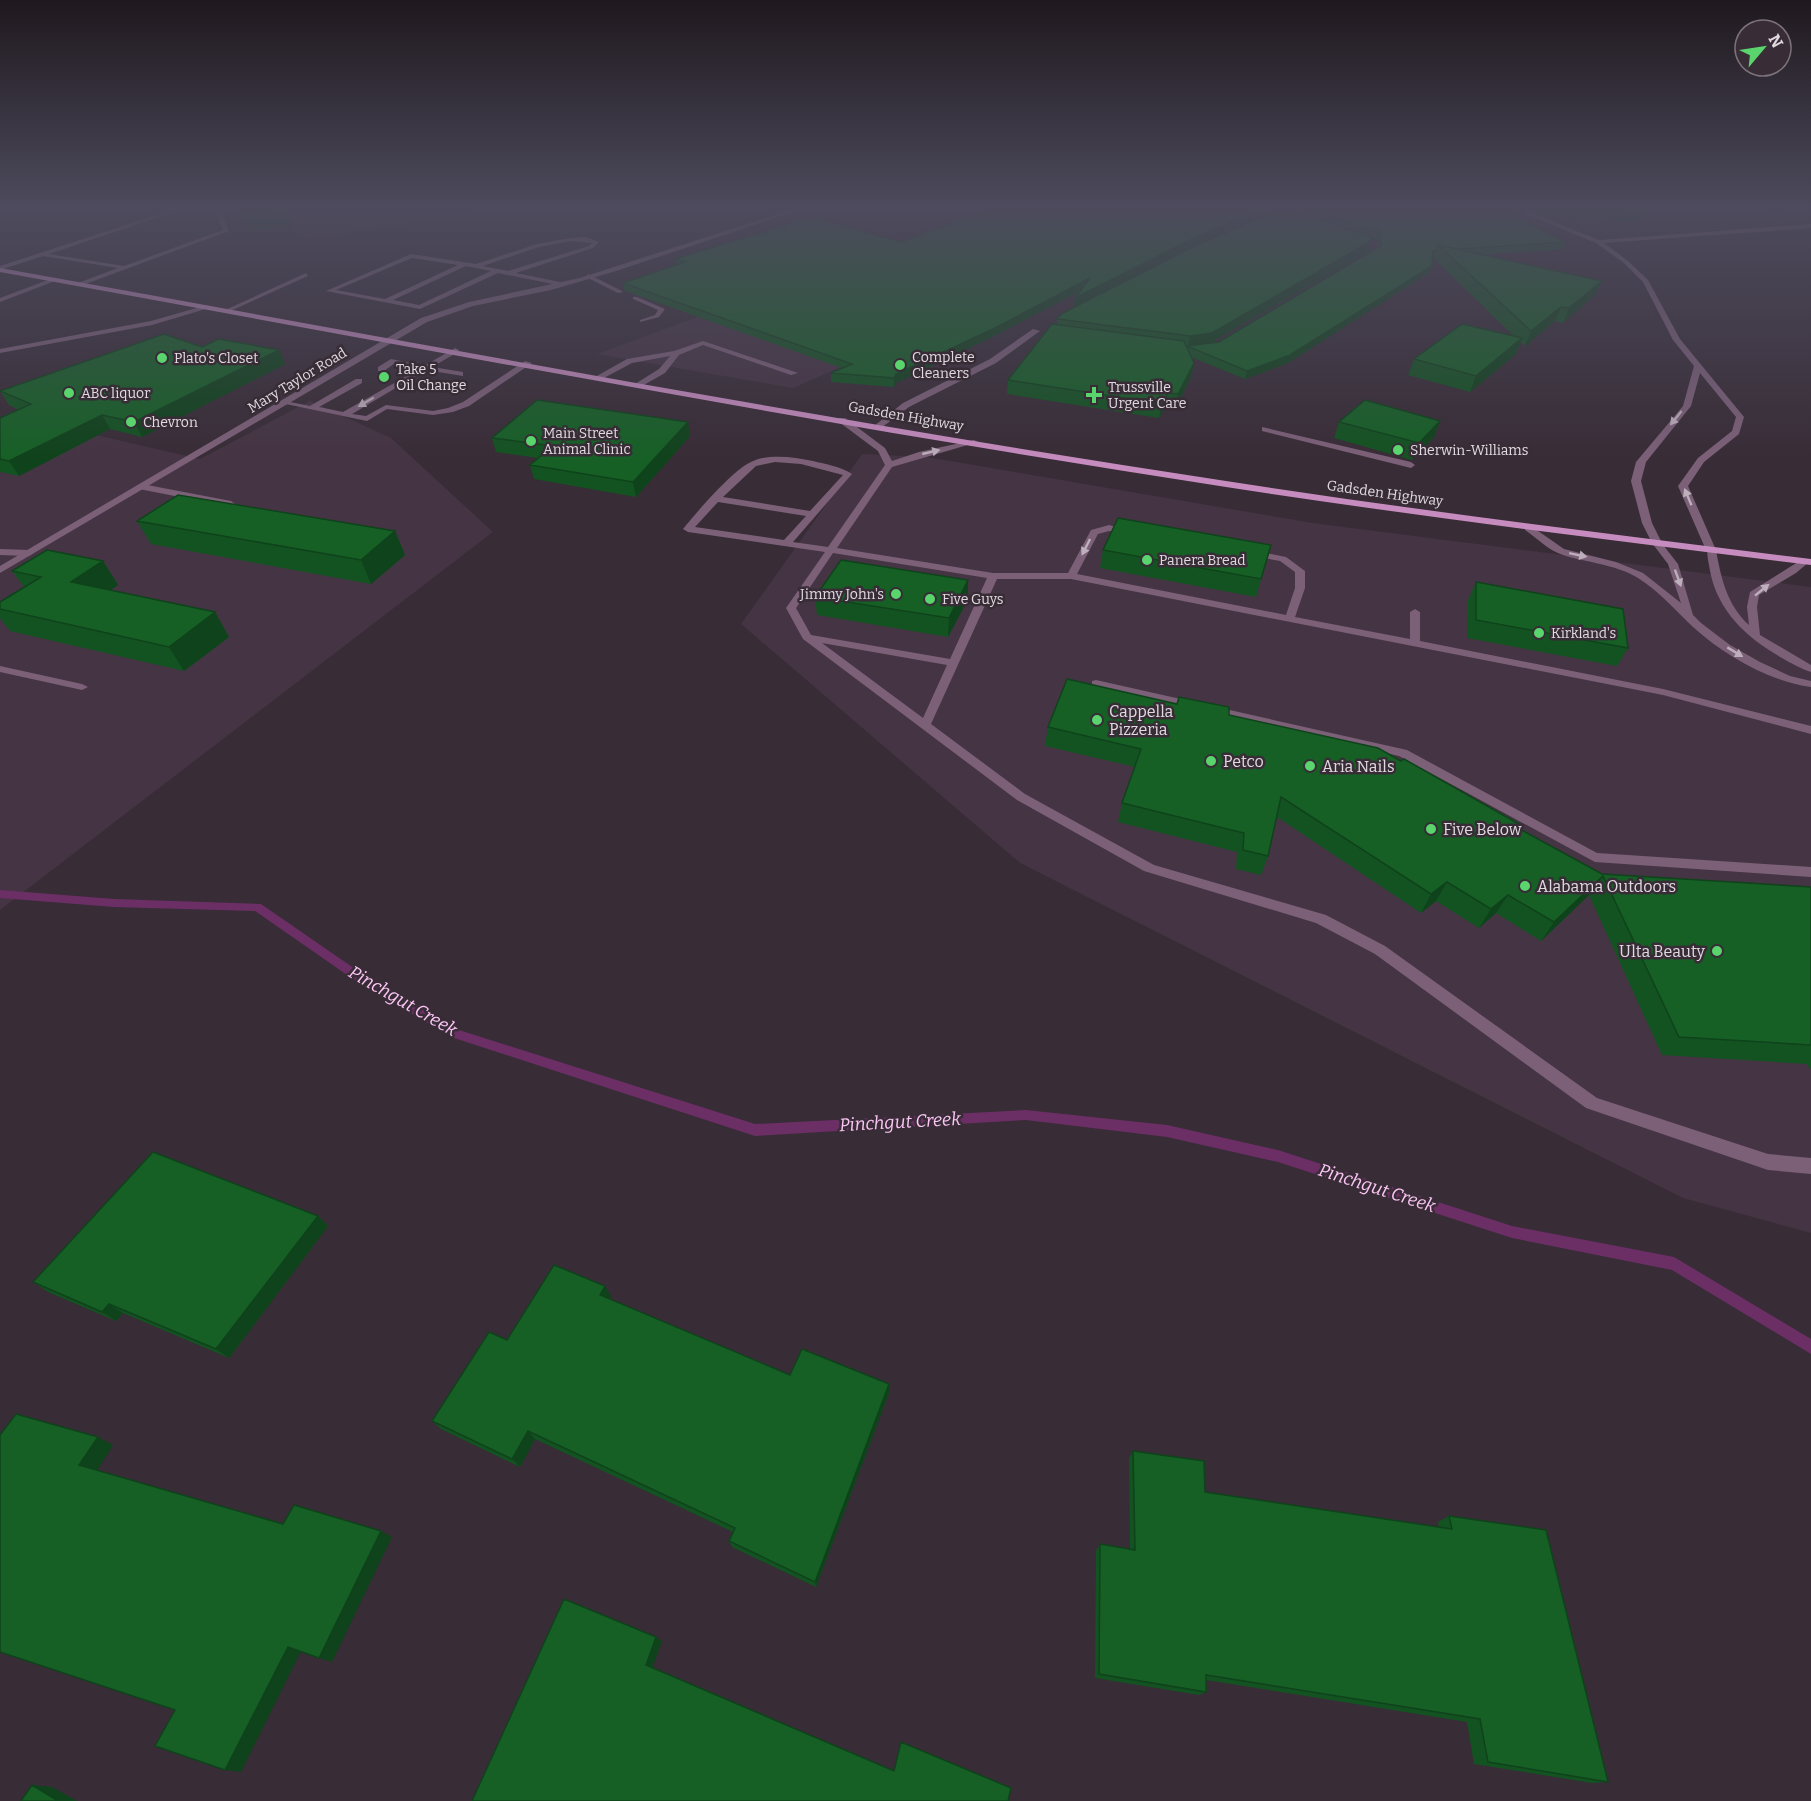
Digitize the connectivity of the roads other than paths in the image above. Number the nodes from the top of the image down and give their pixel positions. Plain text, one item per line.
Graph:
1 (18, 293) edge
2 (130, 293) edge
3 (265, 293) edge
4 (341, 293) edge
5 (403, 293) edge
6 (449, 293) edge
7 (517, 293) edge
8 (1652, 293) edge
9 (635, 298) edge
10 (0, 300) edge
11 (386, 301) junction
12 (207, 307) junction
13 (420, 307) junction
14 (226, 311) junction
15 (429, 318) junction
16 (642, 321) dead end
17 (1041, 330) dead end
18 (390, 339) junction
19 (455, 350) junction
20 (0, 351) edge
21 (676, 353) junction
22 (406, 363) junction
23 (528, 363) junction
24 (1698, 365) junction
25 (425, 368) junction
26 (381, 369) dead end
27 (392, 371) dead end
28 (794, 373) dead end
29 (460, 374) dead end
30 (599, 376) junction
31 (359, 381) dead end
32 (371, 383) dead end
33 (639, 384) junction
34 (285, 403) junction
35 (312, 408) junction
36 (324, 411) junction
37 (344, 415) junction
38 (842, 420) junction
39 (878, 426) junction
40 (1265, 429) dead end
41 (974, 442) junction
42 (889, 465) junction
43 (1411, 465) edge
44 (142, 486) junction
45 (718, 499) junction
46 (245, 507) edge
47 (812, 514) junction
48 (1528, 528) junction
49 (1144, 534) edge
50 (1658, 543) junction
51 (786, 544) junction
52 (1236, 550) edge
53 (1711, 550) junction
54 (833, 551) junction
55 (0, 552) edge
56 (29, 553) junction
57 (1808, 562) edge
58 (0, 570) edge
59 (993, 576) junction
60 (1071, 576) junction
61 (1415, 612) dead end
62 (1689, 616) junction
63 (1290, 618) junction
64 (807, 637) junction
65 (1755, 637) junction
66 (1415, 643) junction
67 (954, 663) junction
68 (0, 669) edge
69 (1811, 669) edge
70 (1096, 683) edge
71 (1811, 684) edge
72 (82, 687) dead end
73 (926, 726) junction
74 (1811, 730) edge
75 (1811, 872) edge
76 (1811, 1166) edge

1 - 10 street
2 - 12 main road, Gadsden Highway
3 - 14 lane
4 - 11 lane
5 - 11 lane
6 - 13 lane
7 - 15 street, Mary Taylor Road
8 - 24 street
9 - 16 lane
11 - 13 lane
12 - 14 main road, Gadsden Highway
12 - 20 lane
13 - 15 lane
14 - 18 main road, Gadsden Highway
15 - 18 street, Mary Taylor Road
17 - 39 street
18 - 19 main road, Gadsden Highway
18 - 34 street, Mary Taylor Road
19 - 23 main road, Gadsden Highway
19 - 25 lane
21 - 28 lane
21 - 30 lane
21 - 33 lane
22 - 25 lane
22 - 26 lane
22 - 27 lane
23 - 30 main road, Gadsden Highway
23 - 37 lane
24 -> 50 street
53 -> 24 street
25 - 29 lane
25 -> 37 lane
30 - 33 main road, Gadsden Highway
31 - 35 lane
32 - 36 lane
33 - 38 main road, Gadsden Highway
34 - 35 lane
34 - 44 street, Mary Taylor Road
35 - 36 lane
36 - 37 lane
38 - 39 main road, Gadsden Highway
38 - 42 lane
39 - 41 main road, Gadsden Highway
40 - 43 lane
42 -> 41 lane
41 - 48 main road, Gadsden Highway
42 - 54 lane
44 - 46 lane
44 - 56 street, Mary Taylor Road
45 - 47 lane
45 - 47 lane
45 - 51 lane
47 - 51 lane
48 - 50 main road, Gadsden Highway
48 -> 62 lane
49 -> 60 lane
50 - 53 main road, Gadsden Highway
50 -> 62 lane
51 - 54 lane
52 - 63 lane
53 - 57 main road, Gadsden Highway
53 - 65 lane
54 - 59 lane
54 - 64 lane
55 - 56 lane
56 - 58 street, Mary Taylor Road
65 -> 57 lane
59 - 60 lane
59 - 67 lane
60 - 63 lane
61 - 66 lane
62 -> 71 lane
63 - 66 lane
64 - 67 lane
64 - 73 lane
65 - 69 lane
66 - 74 lane
67 - 73 lane
68 - 72 lane
70 - 75 lane
73 - 76 lane

